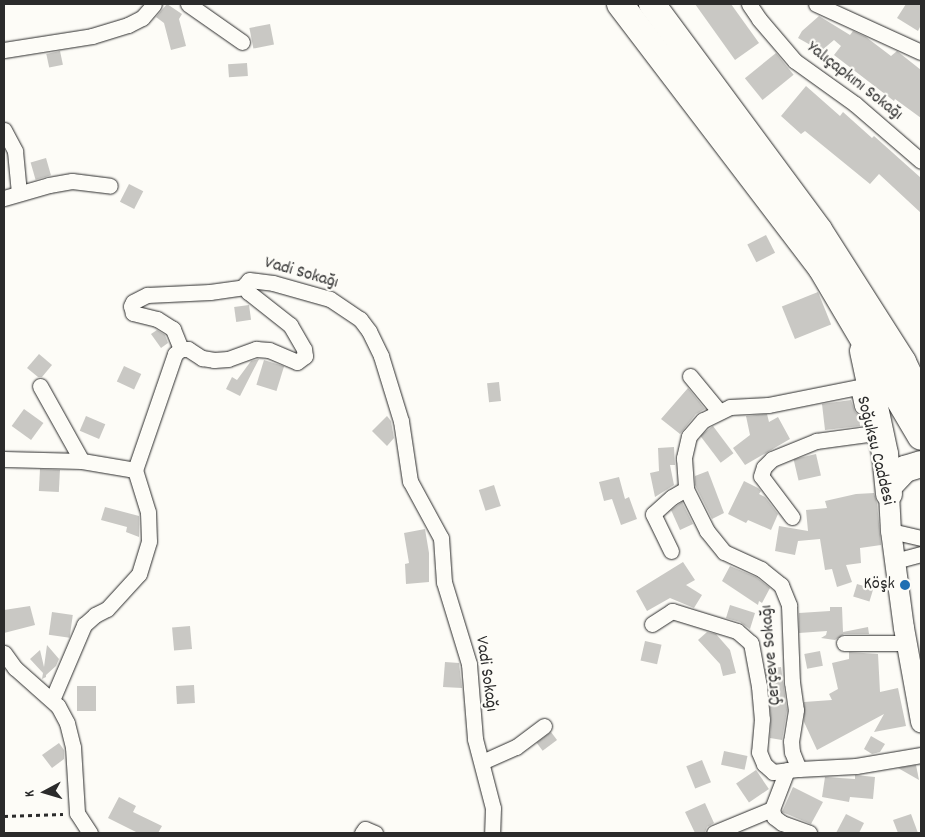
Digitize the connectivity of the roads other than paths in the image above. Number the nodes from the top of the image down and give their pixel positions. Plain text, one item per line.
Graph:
1 (154, 4) edge
2 (188, 4) edge
3 (620, 4) edge
4 (652, 4) edge
5 (749, 4) edge
6 (816, 4) edge
7 (242, 42) dead end
8 (4, 50) edge
9 (921, 52) edge
10 (4, 130) edge
11 (921, 160) edge
12 (110, 186) dead end
13 (19, 193) junction
14 (4, 198) edge
15 (245, 287) junction
16 (843, 303) junction
17 (857, 326) junction
18 (180, 349) junction
19 (690, 376) dead end
20 (40, 386) dead end
21 (858, 387) junction
22 (719, 412) junction
23 (918, 419) edge
24 (868, 434) junction
25 (885, 454) junction
26 (4, 459) edge
27 (82, 461) junction
28 (921, 464) edge
29 (135, 470) junction
30 (686, 489) junction
31 (890, 489) junction
32 (792, 517) dead end
33 (891, 531) junction
34 (921, 538) edge
35 (671, 551) dead end
36 (921, 554) edge
37 (895, 561) junction
38 (652, 624) dead end
39 (844, 643) dead end
40 (907, 643) junction
41 (4, 653) edge
42 (52, 700) junction
43 (921, 722) edge
44 (544, 726) dead end
45 (921, 755) edge
46 (482, 762) junction
47 (793, 770) junction
48 (772, 809) junction
49 (90, 833) edge
50 (362, 833) edge
51 (375, 833) edge
52 (492, 833) edge
53 (714, 833) edge
54 (809, 833) edge

1 - 8 street
2 - 7 street
3 - 16 highway
4 - 23 highway
5 - 11 street, Yalıçapkını Sokağı
6 - 9 street
10 - 13 street
12 - 13 street
13 - 14 street
15 - 18 street
15 - 18 street, Vadi Sokağı
15 - 46 street, Vadi Sokağı
16 - 17 highway
16 - 21 highway
17 - 23 highway
17 - 25 highway
18 - 29 street
19 - 22 street
20 - 27 street
21 - 22 street, Çerçeve Sokağı
21 - 24 street, Soğuksu Caddesi
22 - 30 street, Çerçeve Sokağı
23 - 25 highway
23 - 31 highway
24 - 31 street, Soğuksu Caddesi
24 - 32 street
25 - 31 highway
26 - 27 street
27 - 29 street
28 - 31 highway
29 - 42 street
30 - 35 street
30 - 47 street, Çerçeve Sokağı
31 - 33 main road, Soğuksu Caddesi
33 - 34 street
33 - 37 main road, Soğuksu Caddesi
36 - 37 street
37 - 40 main road, Soğuksu Caddesi
38 - 47 street
39 - 40 street
40 - 43 main road, Soğuksu Caddesi
41 - 42 street
42 - 49 street
44 - 46 street
45 - 47 street
46 - 52 street, Vadi Sokağı
47 - 48 street
48 - 53 street
48 - 54 street
50 - 51 street

